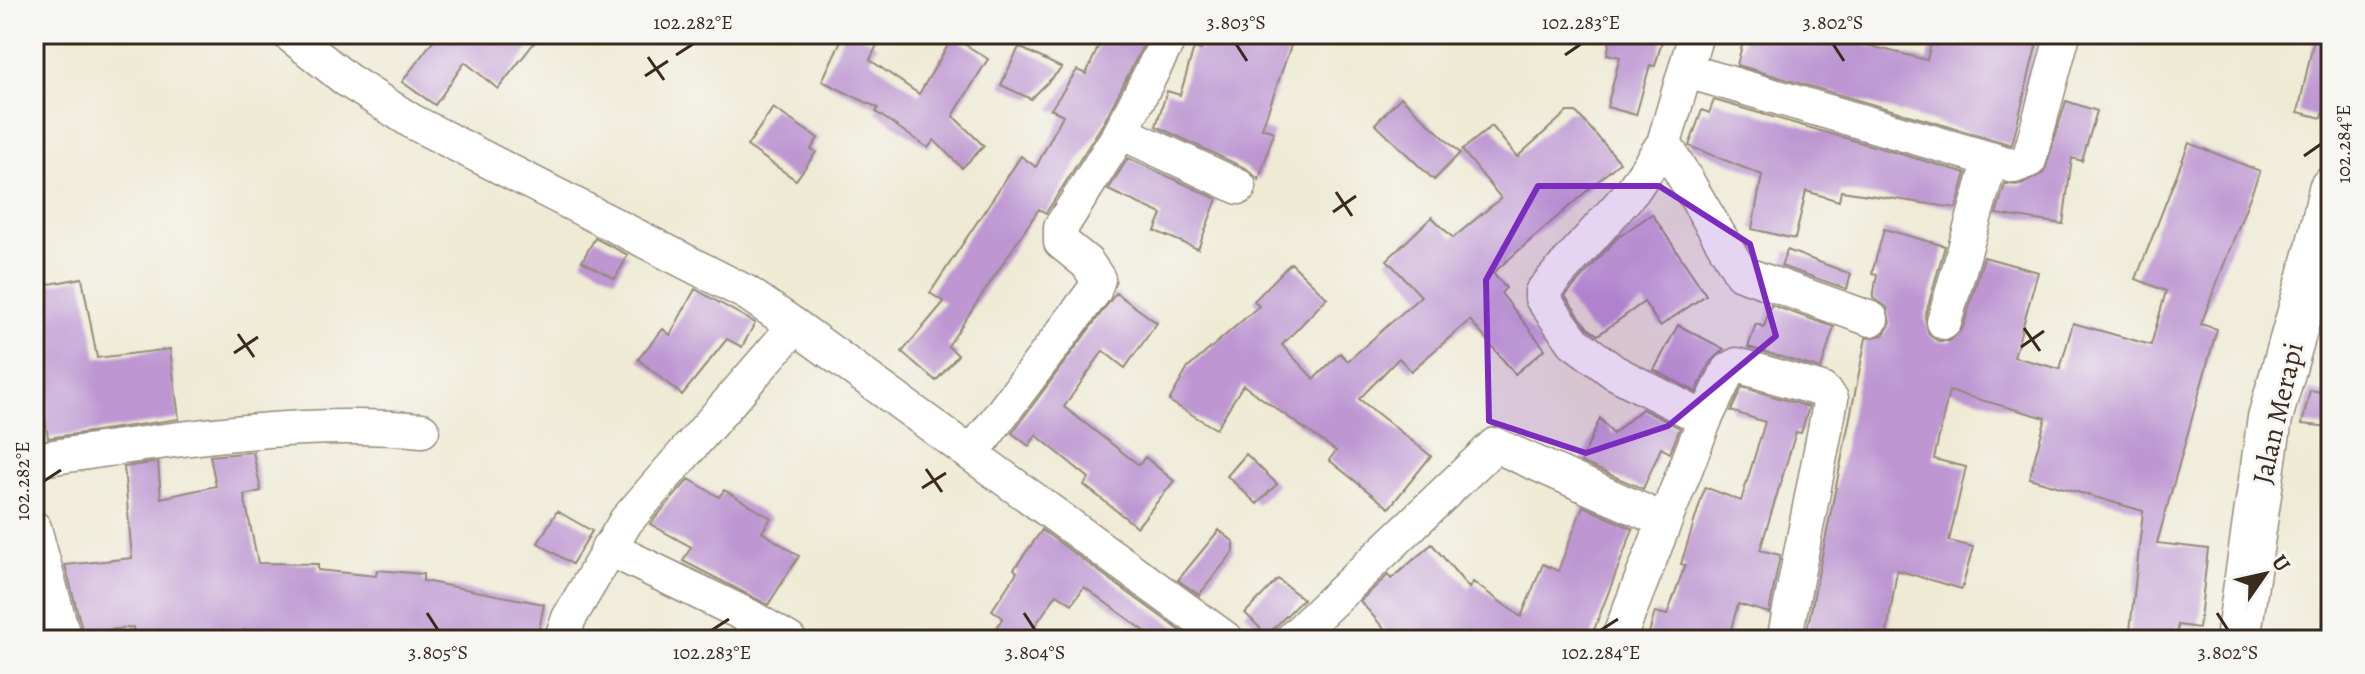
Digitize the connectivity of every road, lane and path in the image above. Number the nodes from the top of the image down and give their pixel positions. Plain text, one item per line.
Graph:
1 (289, 34) edge
2 (1171, 34) edge
3 (1696, 34) edge
4 (2063, 34) edge
5 (1687, 71) junction
6 (1121, 132) junction
7 (1664, 143) junction
8 (1991, 159) junction
9 (1239, 187) dead end
10 (2331, 189) edge
11 (2325, 250) edge
12 (1871, 319) dead end
13 (1944, 322) dead end
14 (789, 332) junction
15 (1705, 419) junction
16 (422, 430) dead end
17 (972, 453) junction
18 (34, 460) edge
19 (1665, 521) junction
20 (34, 528) edge
21 (608, 548) junction
22 (1785, 636) dead end
23 (64, 640) edge
24 (561, 640) edge
25 (789, 640) edge
26 (1227, 640) edge
27 (1291, 640) edge
28 (1618, 640) edge
29 (2238, 640) edge

1 - 14 street
2 - 6 street
3 - 5 street
4 - 8 street
5 - 7 street
5 - 8 street
6 - 9 street
6 - 17 street
7 - 12 street
7 - 15 street
8 - 13 street
10 - 11 main road, Jalan Merapi
11 - 29 main road, Jalan Merapi
14 - 17 street
14 - 21 street
15 - 19 street
15 - 22 street
16 - 18 street
17 - 26 street
19 - 27 street
19 - 28 street
20 - 23 street
21 - 24 street
21 - 25 street

